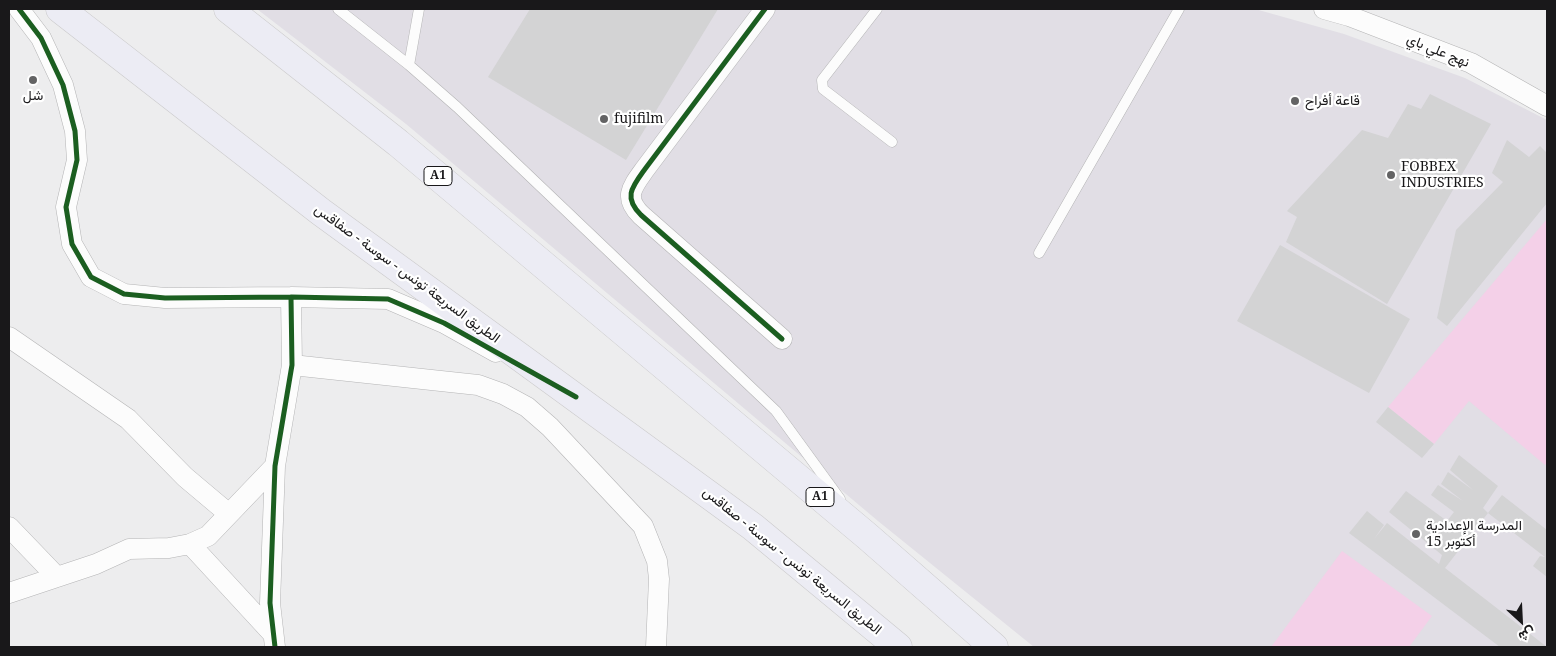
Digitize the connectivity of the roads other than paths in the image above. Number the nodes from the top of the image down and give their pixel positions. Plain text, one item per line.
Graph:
1 (20, 9) edge
2 (60, 9) edge
3 (228, 9) edge
4 (338, 9) edge
5 (419, 9) edge
6 (764, 9) edge
7 (877, 9) edge
8 (1178, 9) edge
9 (1324, 9) edge
10 (1350, 12) edge
11 (409, 65) junction
12 (1547, 106) edge
13 (892, 142) dead end
14 (1039, 253) dead end
15 (291, 297) junction
16 (9, 337) edge
17 (782, 339) dead end
18 (292, 365) junction
19 (576, 397) junction
20 (275, 466) junction
21 (230, 514) junction
22 (9, 527) edge
23 (867, 536) junction
24 (190, 544) junction
25 (57, 577) junction
26 (9, 593) edge
27 (274, 640) edge
28 (656, 647) edge
29 (898, 647) edge
30 (994, 647) edge

1 - 15 street
2 - 19 highway, الطريق السريعة تونس - سوسة - صفاقس
3 - 23 highway, A1
4 - 11 lane
5 - 11 lane
6 - 17 street
7 - 13 lane
8 - 14 lane
9 - 10 street, نهج علي باي
10 - 12 street, نهج علي باي
11 - 23 lane
15 - 18 street
15 - 19 street
16 - 21 street
18 - 20 street
18 - 28 street
19 - 29 highway, الطريق السريعة تونس - سوسة - صفاقس
20 - 21 street
20 - 27 street
21 - 24 street
22 - 25 street
23 - 30 highway, A1
24 - 25 street
24 - 27 street
25 - 26 street

